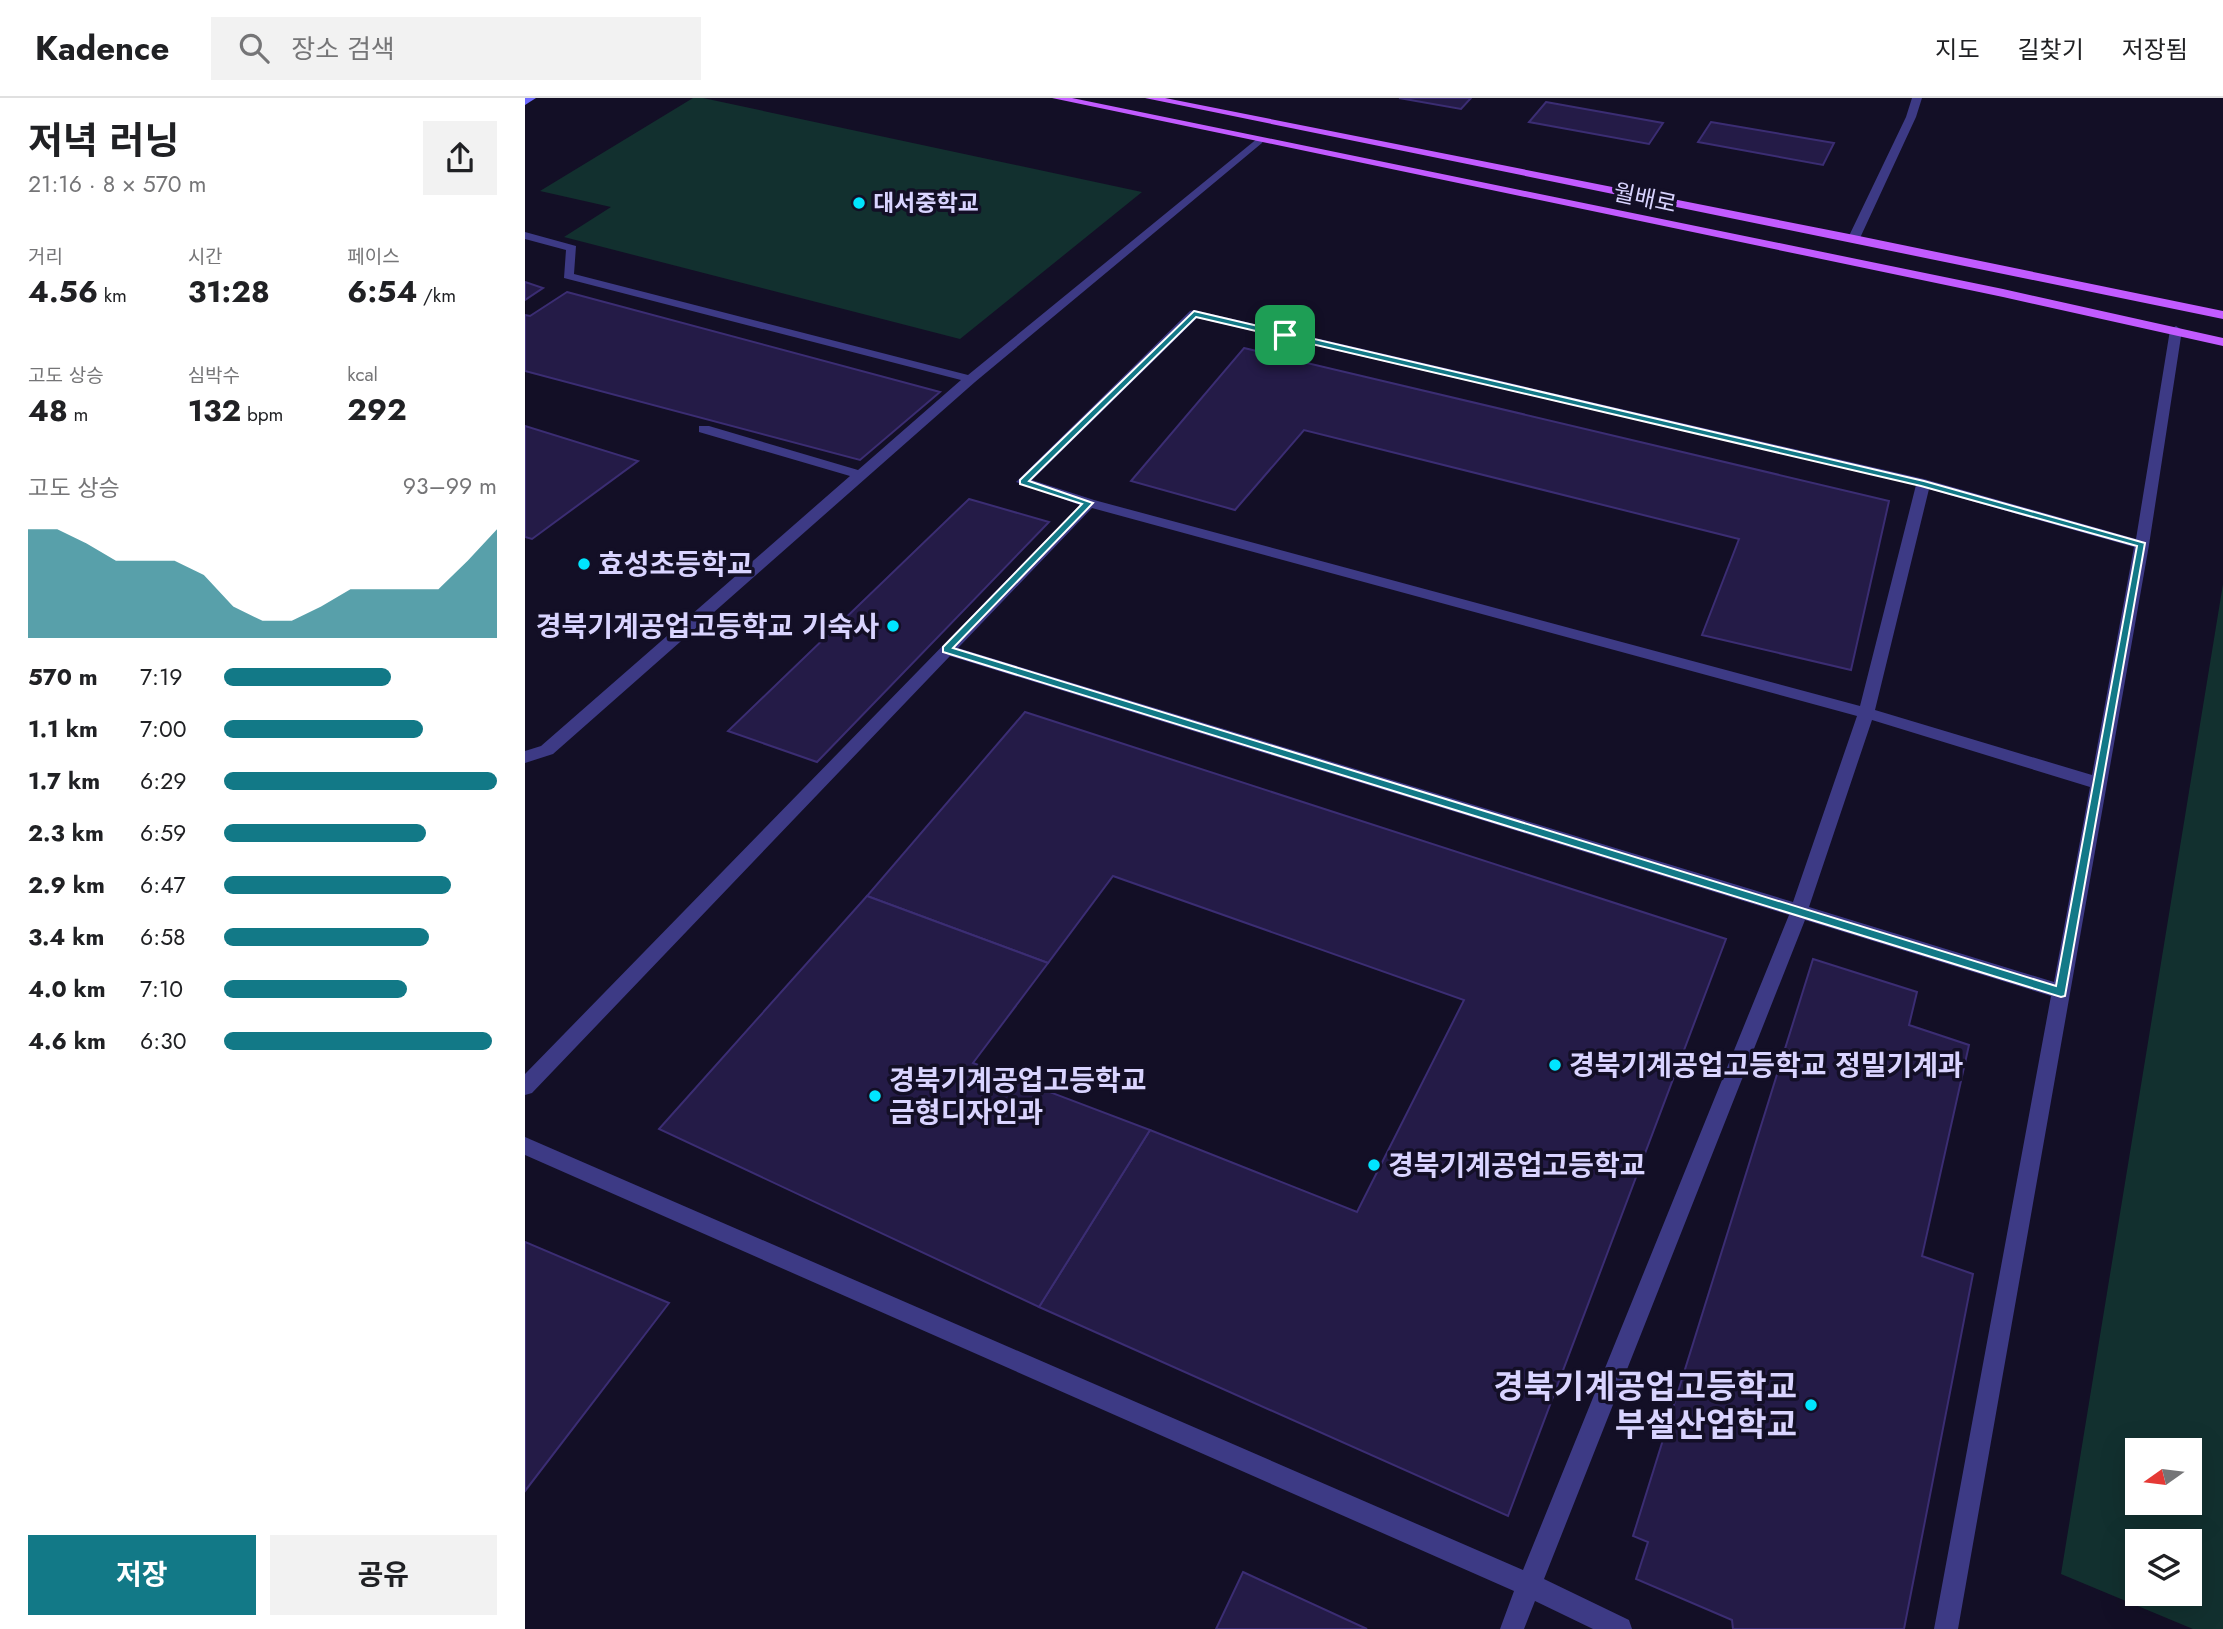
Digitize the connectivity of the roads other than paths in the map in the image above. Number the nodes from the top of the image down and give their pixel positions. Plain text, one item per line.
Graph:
1 (531, 98) edge
2 (1057, 98) edge
3 (1150, 98) edge
4 (1917, 98) edge
5 (525, 102) edge
6 (1258, 141) junction
7 (528, 238) edge
8 (1854, 238) junction
9 (2223, 315) edge
10 (2176, 330) junction
11 (2223, 342) edge
12 (970, 379) junction
13 (704, 429) dead end
14 (860, 475) junction
15 (1924, 484) junction
16 (1089, 503) junction
17 (2141, 545) junction
18 (946, 650) junction
19 (1866, 713) junction
20 (525, 757) edge
21 (2098, 783) junction
22 (1799, 911) junction
23 (2061, 992) junction
24 (525, 1087) edge
25 (525, 1146) edge
26 (1529, 1585) junction
27 (1512, 1629) edge
28 (1620, 1629) edge
29 (1946, 1629) edge

1 - 5 main road
2 - 6 main road, 월배로
3 - 8 main road, 월배로
4 - 8 street
6 - 10 main road, 월배로
6 - 12 street
7 - 12 street
8 - 9 main road, 월배로
10 - 11 main road, 월배로
10 - 17 street
12 - 14 street
13 - 14 street
14 - 20 street
15 - 16 street
15 - 17 street
15 - 19 street
16 - 18 street
16 - 19 street
17 - 21 street
18 - 22 street
18 - 24 street
19 - 21 street
19 - 22 street
21 - 23 street
22 - 23 street
22 - 26 street
23 - 29 street
25 - 26 street
26 - 27 street
26 - 28 street

